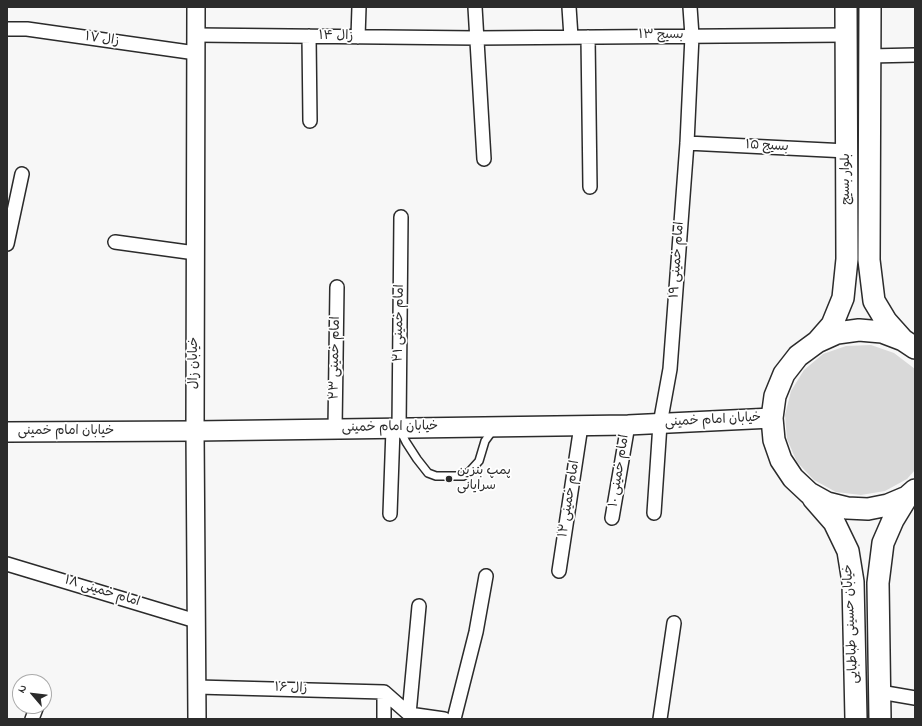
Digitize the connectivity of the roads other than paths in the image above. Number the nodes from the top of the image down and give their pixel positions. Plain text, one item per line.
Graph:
1 (196, 7) edge
2 (359, 7) edge
3 (475, 7) edge
4 (569, 7) edge
5 (690, 7) edge
6 (846, 7) edge
7 (870, 7) edge
8 (7, 29) edge
9 (196, 35) junction
10 (846, 35) junction
11 (309, 36) junction
12 (692, 36) junction
13 (358, 37) junction
14 (571, 37) junction
15 (588, 37) junction
16 (476, 38) junction
17 (196, 52) junction
18 (915, 55) edge
19 (870, 56) junction
20 (310, 121) dead end
21 (687, 143) junction
22 (847, 152) junction
23 (484, 159) dead end
24 (22, 174) dead end
25 (590, 187) dead end
26 (401, 217) dead end
27 (115, 242) dead end
28 (7, 244) edge
29 (196, 253) junction
30 (337, 288) dead end
31 (817, 342) junction
32 (909, 344) edge
33 (772, 418) junction
34 (660, 424) junction
35 (628, 425) junction
36 (581, 426) junction
37 (494, 427) junction
38 (396, 428) junction
39 (335, 429) junction
40 (7, 432) edge
41 (195, 432) junction
42 (809, 493) junction
43 (911, 493) edge
44 (654, 512) dead end
45 (390, 514) dead end
46 (612, 518) dead end
47 (7, 564) edge
48 (559, 571) dead end
49 (486, 576) dead end
50 (419, 606) dead end
51 (196, 620) junction
52 (674, 623) dead end
53 (197, 686) junction
54 (384, 692) junction
55 (880, 692) junction
56 (915, 698) edge
57 (409, 714) junction
58 (197, 719) edge
59 (384, 719) edge
60 (444, 719) edge
61 (454, 719) edge
62 (660, 719) edge
63 (856, 719) edge
64 (880, 719) edge

1 - 9 street, خیابان زال
2 - 13 street
3 - 16 street
4 - 14 street
5 - 12 street, امام خمینی ۱۹
6 - 10 main road, بلوار بسیج
7 - 19 main road, بلوار بسیج
8 - 17 street, زال ۱۷
9 - 11 street, زال ۱۴
9 - 17 street, خیابان زال
10 - 12 street, بسیج ۱۳
10 - 22 main road, بلوار بسیج
11 - 13 street, زال ۱۴
11 - 20 street
12 - 15 street, بسیج ۱۳
12 - 21 street, امام خمینی ۱۹
13 - 16 street, زال ۱۴
14 - 15 street, بسیج ۱۳
14 - 16 street, بسیج ۱۳
15 - 25 street
16 - 23 street
17 - 29 street, خیابان زال
18 - 19 street
19 - 32 main road, بلوار بسیج
21 - 22 street, بسیج ۱۵
21 - 34 street, امام خمینی ۱۹
22 - 31 main road, بلوار بسیج
24 - 28 street
26 - 38 street, امام خمینی ۲۱
27 - 29 street
29 - 41 street, خیابان زال
30 - 39 street, امام خمینی ۲۳
31 - 32 main road
31 - 33 main road
33 - 34 main road, خیابان امام خمینی
33 - 42 main road
34 - 35 main road, خیابان امام خمینی
34 - 44 street, امام خمینی ۱۹
35 - 36 main road, خیابان امام خمینی
35 - 46 street, امام خمینی ۱۰
36 - 37 main road, خیابان امام خمینی
36 - 48 street, امام خمینی ۱۲
37 - 38 main road, خیابان امام خمینی
37 - 38 lane
38 - 39 main road, خیابان امام خمینی
38 - 45 street, امام خمینی ۲۱
39 - 41 main road, خیابان امام خمینی
40 - 41 main road, خیابان امام خمینی
41 - 51 street, خیابان زال
42 - 43 main road
42 - 63 main road, خیابان حسینی طباطبایی
43 - 55 main road, خیابان حسینی طباطبایی
47 - 51 street, امام خمینی ۱۸
49 - 61 street
50 - 57 street
51 - 53 street, خیابان زال
52 - 62 street
53 - 54 street, زال ۱۶
53 - 58 street, خیابان زال
54 - 57 street
54 - 59 street
55 - 56 street
55 - 64 main road, خیابان حسینی طباطبایی
57 - 60 street

